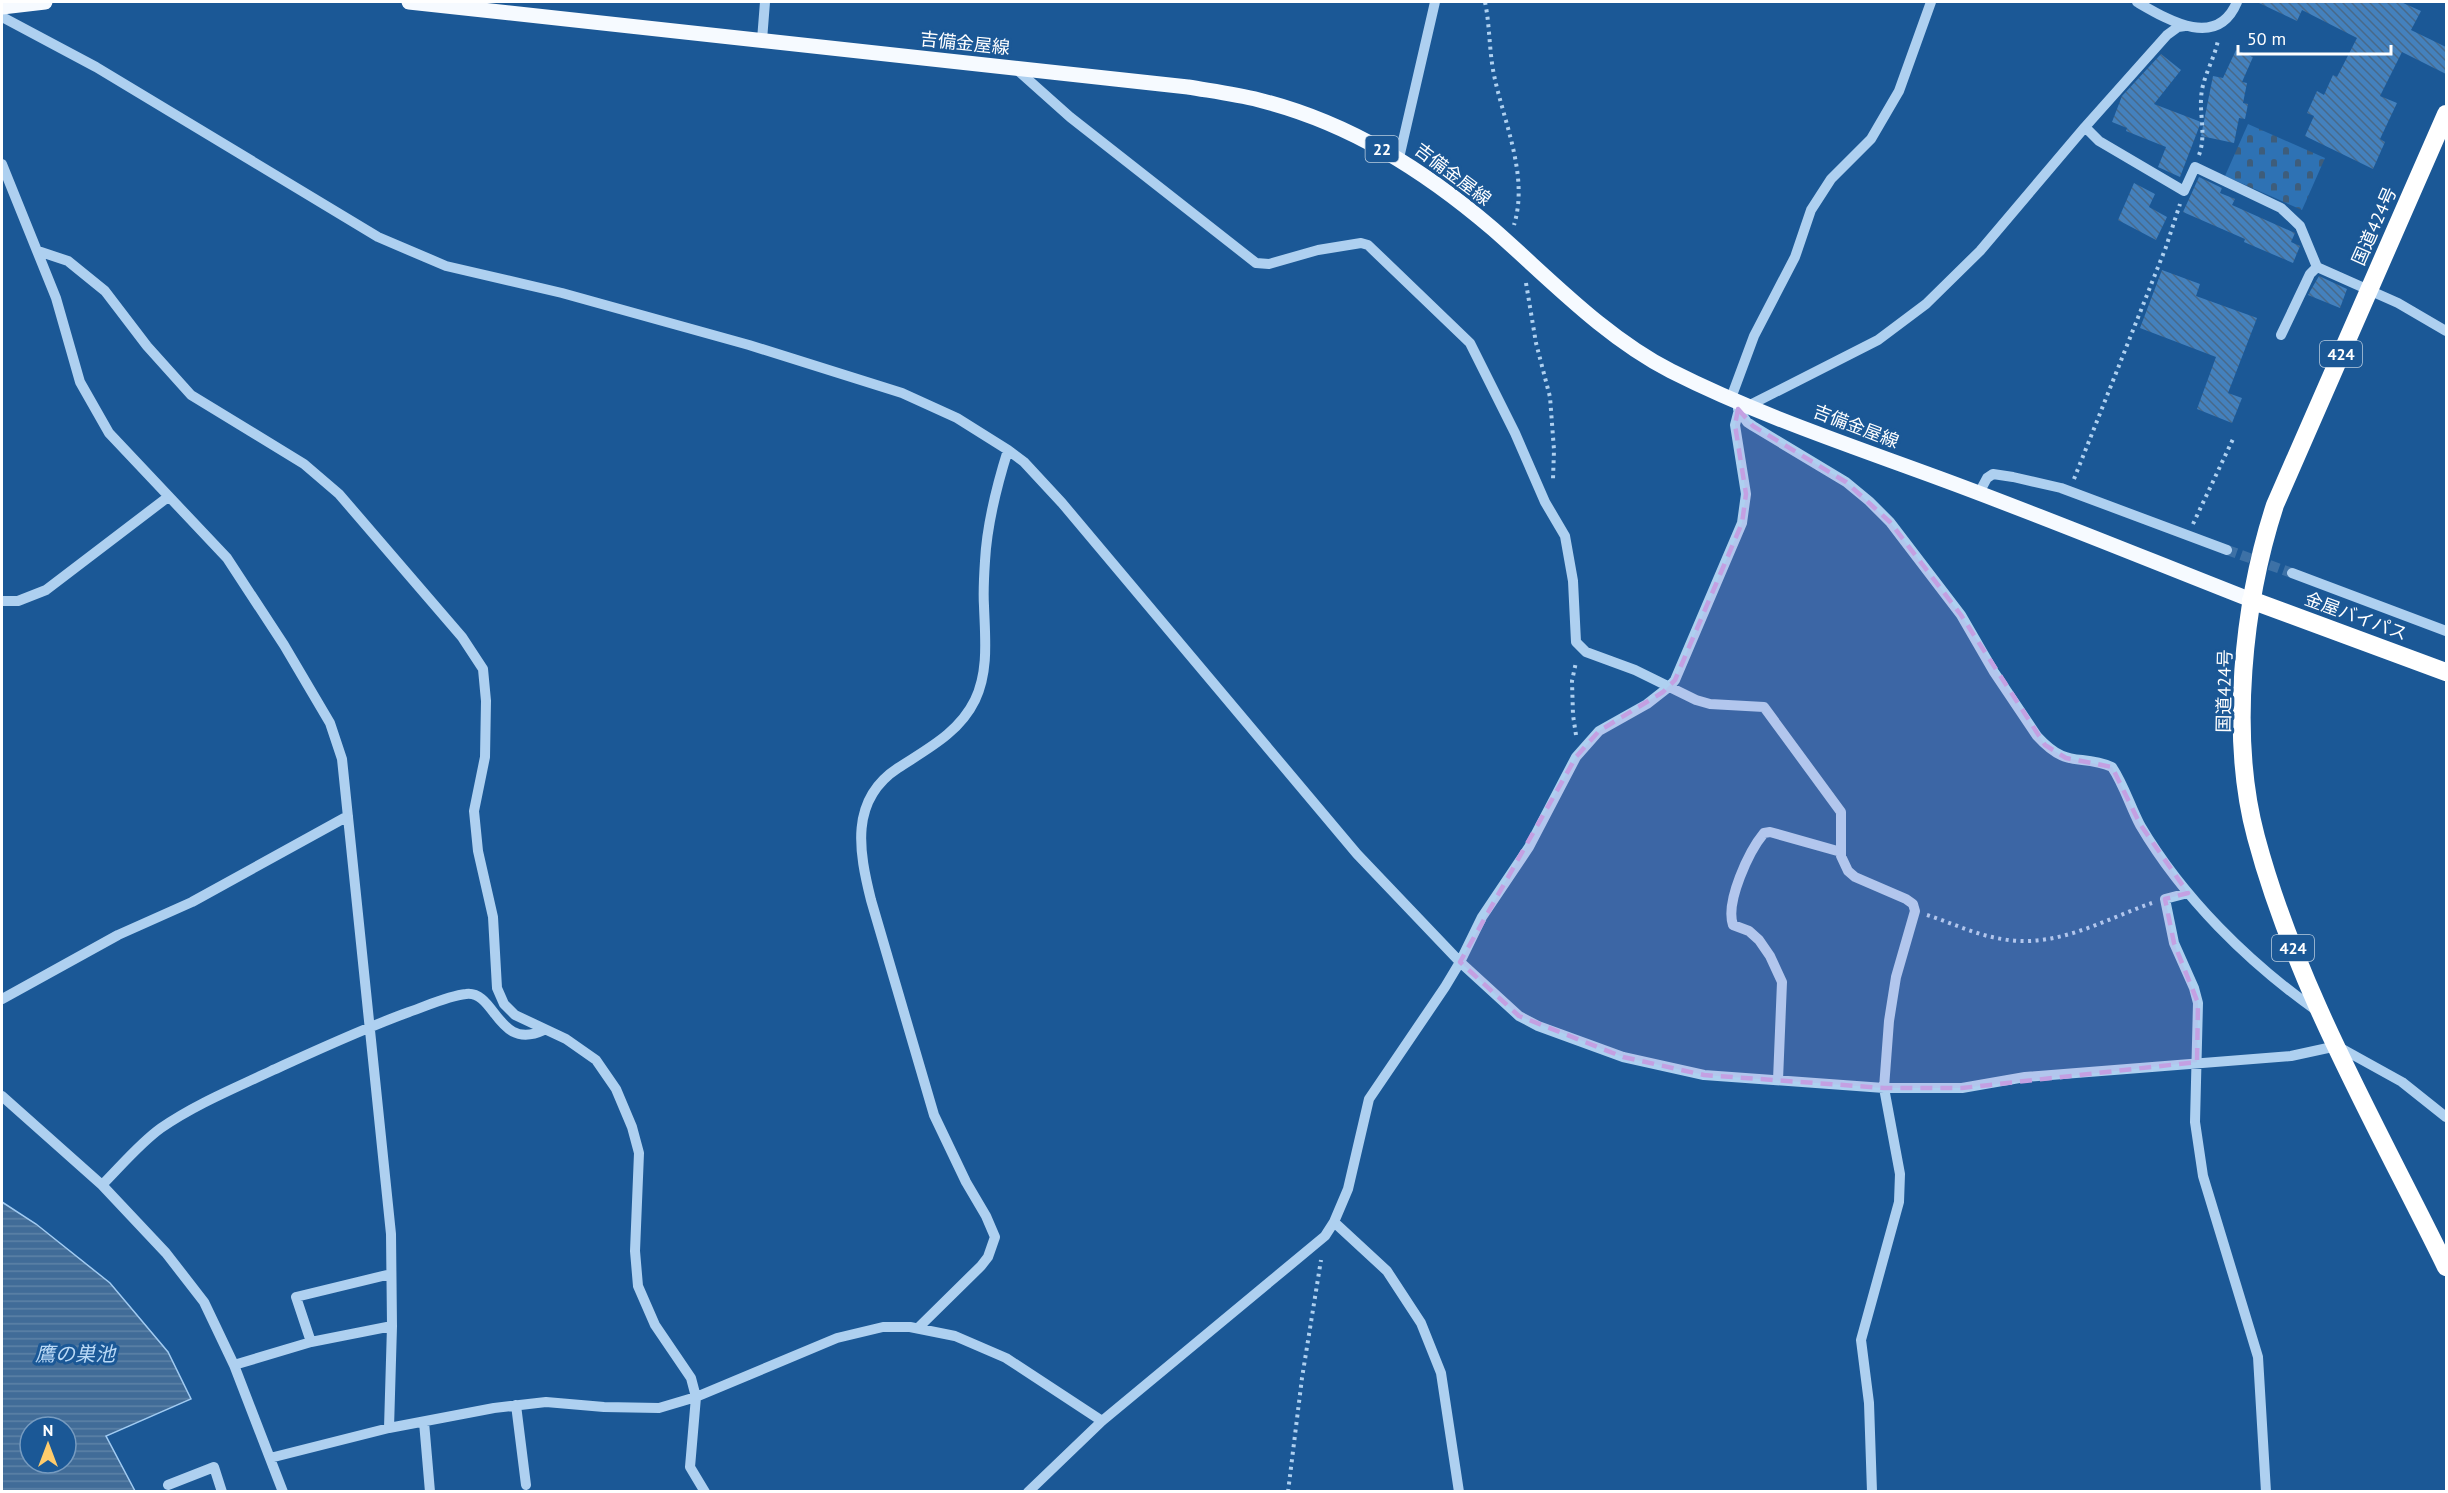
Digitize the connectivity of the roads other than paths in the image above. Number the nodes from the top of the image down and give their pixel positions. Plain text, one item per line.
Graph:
1 (45, 2) edge
2 (409, 2) edge
3 (765, 2) edge
4 (1435, 2) edge
5 (1931, 2) edge
6 (2137, 2) edge
7 (2237, 2) edge
8 (2, 8) edge
9 (2, 17) edge
10 (2185, 26) junction
11 (762, 40) junction
12 (1016, 68) junction
13 (2446, 114) edge
14 (2085, 126) junction
15 (1399, 158) junction
16 (2, 164) edge
17 (38, 251) junction
18 (2317, 267) junction
19 (2369, 289) junction
20 (2446, 331) edge
21 (2281, 335) dead end
22 (1740, 404) junction
23 (1008, 450) junction
24 (1979, 493) junction
25 (168, 497) junction
26 (2227, 550) tunnel mouth
27 (2292, 573) tunnel mouth
28 (2251, 600) junction
29 (2, 601) edge
30 (2446, 631) edge
31 (2446, 672) edge
32 (1670, 686) junction
33 (348, 816) junction
34 (1841, 852) junction
35 (2188, 892) junction
36 (1460, 962) junction
37 (2, 999) edge
38 (2324, 1016) junction
39 (368, 1026) junction
40 (544, 1030) junction
41 (2337, 1046) junction
42 (2197, 1062) junction
43 (1778, 1080) junction
44 (1884, 1088) junction
45 (2, 1096) edge
46 (2446, 1117) edge
47 (102, 1185) junction
48 (1334, 1222) junction
49 (2446, 1267) edge
50 (392, 1274) junction
51 (392, 1326) junction
52 (918, 1328) junction
53 (311, 1342) junction
54 (234, 1365) junction
55 (696, 1397) junction
56 (516, 1405) junction
57 (1102, 1421) junction
58 (423, 1422) junction
59 (389, 1428) junction
60 (270, 1458) junction
61 (168, 1485) dead end
62 (526, 1485) dead end
63 (222, 1491) edge
64 (283, 1491) edge
65 (430, 1491) edge
66 (705, 1491) edge
67 (1028, 1491) edge
68 (1459, 1491) edge
69 (1872, 1491) edge
70 (2266, 1491) edge

1 - 8 main road
2 - 11 main road, 吉備金屋線 / 22
3 - 11 street
4 - 15 street
5 - 22 street
6 - 10 street
7 - 10 street
9 - 23 street
10 - 14 street
11 - 12 main road, 吉備金屋線 / 22
12 - 15 main road, 吉備金屋線 / 22
12 - 32 street
13 - 19 highway, 国道424号 / 424
14 - 18 street
14 - 22 street
15 - 22 main road, 吉備金屋線 / 22
16 - 17 street
17 - 25 street
17 - 40 street
18 - 19 street
18 - 21 street
19 - 20 street
19 - 28 highway, 国道424号 / 424
22 - 24 main road, 吉備金屋線 / 22
22 - 32 street
22 - 35 street
23 - 36 street
23 - 52 street
24 - 26 street
24 - 28 main road, 吉備金屋線 / 22
25 - 29 street
25 - 33 street
27 - 30 street
28 - 31 highway, 金屋バイパス
28 - 38 highway, 国道424号 / 424
32 - 34 street
32 - 36 street
33 - 37 street
33 - 39 street
34 - 43 street
34 - 44 street
35 - 38 street
35 - 42 street
36 - 43 street
36 - 48 street
38 - 41 highway, 国道424号 / 424
39 - 40 street
39 - 47 street
39 - 50 street
40 - 55 street
41 - 42 street
41 - 46 street
41 - 49 highway, 国道424号 / 424
42 - 44 street
42 - 70 street
43 - 44 street
44 - 69 street
45 - 47 street
47 - 54 street
48 - 57 street
48 - 68 street
50 - 51 street
50 - 53 street
51 - 53 street
51 - 59 street
52 - 55 street
52 - 57 street
53 - 54 street
54 - 60 street
55 - 56 street
55 - 66 street
56 - 58 street
56 - 62 street
57 - 67 street
58 - 59 street
58 - 65 street
59 - 60 street
60 - 64 street
61 - 63 street

